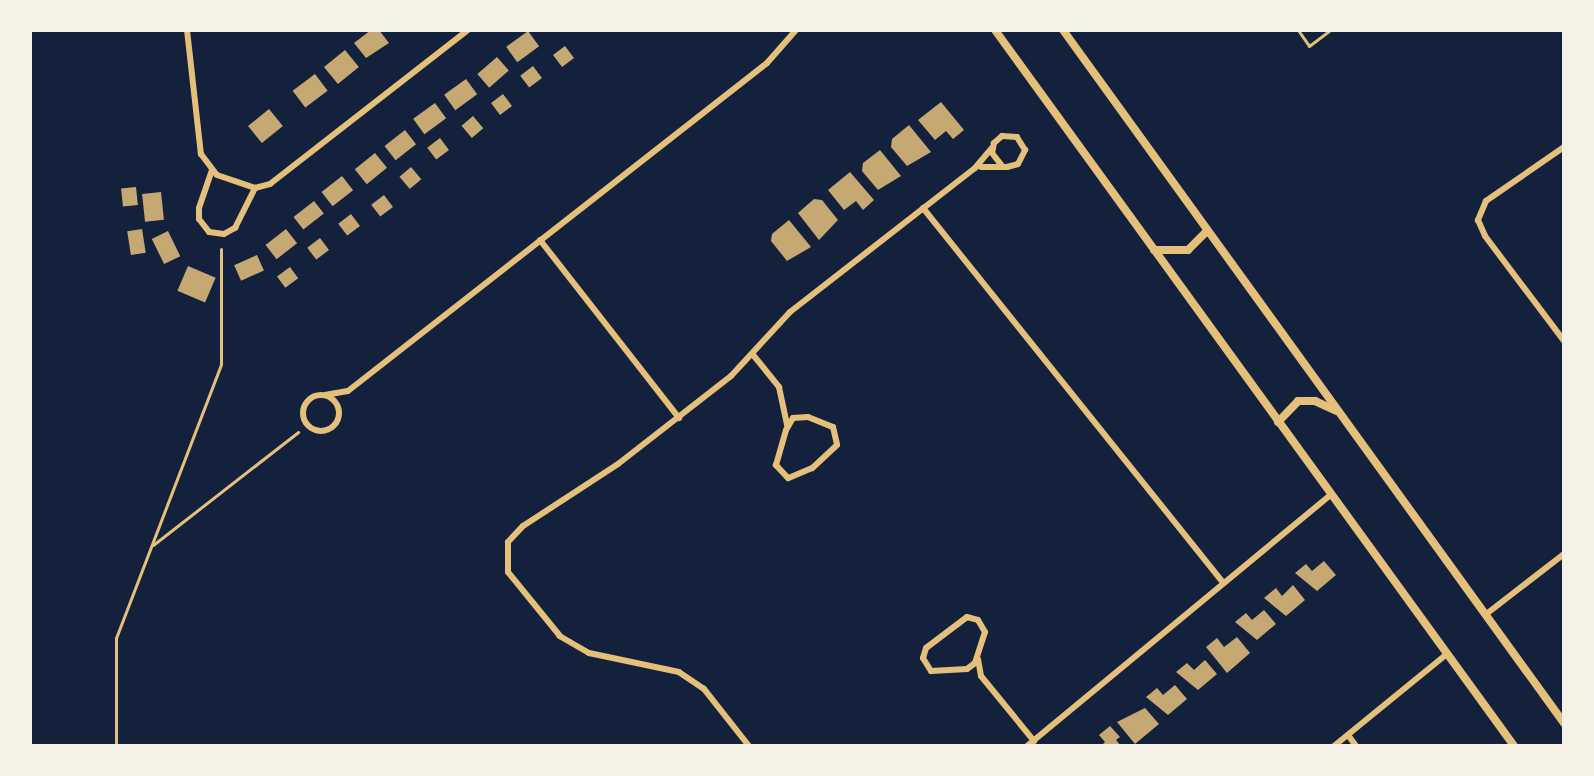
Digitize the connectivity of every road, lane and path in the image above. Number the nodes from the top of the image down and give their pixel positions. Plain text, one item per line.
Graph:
1 (187, 30) edge
2 (468, 30) edge
3 (796, 30) edge
4 (995, 30) edge
5 (1063, 30) edge
6 (1298, 30) edge
7 (1330, 30) edge
8 (1564, 147) edge
9 (992, 148) junction
10 (1002, 166) junction
11 (975, 168) junction
12 (212, 170) junction
13 (255, 188) junction
14 (923, 208) junction
15 (1207, 231) junction
16 (540, 240) junction
17 (221, 249) dead end
18 (1153, 250) junction
19 (1564, 341) edge
20 (754, 356) junction
21 (348, 391) junction
22 (325, 395) junction
23 (786, 407) junction
24 (340, 412) junction
25 (1340, 414) junction
26 (808, 417) junction
27 (679, 418) junction
28 (1278, 422) junction
29 (786, 430) junction
30 (298, 432) dead end
31 (1330, 495) junction
32 (150, 547) junction
33 (1564, 554) edge
34 (1223, 582) junction
35 (1485, 615) junction
36 (1447, 654) junction
37 (978, 658) junction
38 (960, 670) junction
39 (981, 676) junction
40 (1564, 723) edge
41 (1348, 735) junction
42 (1030, 743) edge
43 (116, 746) edge
44 (749, 746) edge
45 (1334, 746) edge
46 (1356, 746) edge
47 (1514, 746) edge

1 - 12 street
2 - 13 street
3 - 16 street
4 - 18 main road
5 - 15 main road
6 - 7 lane
8 - 19 street
9 - 10 street
9 - 10 street
9 - 11 street
10 - 11 street
11 - 14 street
12 - 13 street
12 - 13 street
14 - 20 street
14 - 34 street
15 - 18 main road
15 - 25 main road
16 - 21 street
16 - 27 street
17 - 32 path
18 - 28 main road
20 - 23 street
20 - 27 street
21 - 22 street
21 - 24 street
22 - 24 street
22 - 24 street
23 - 26 street
23 - 29 street
25 - 28 main road
25 - 35 main road
26 - 29 street
26 - 29 street
27 - 44 street
28 - 31 main road
30 - 32 path
31 - 34 street
31 - 36 main road
32 - 43 path
33 - 35 street
34 - 42 street
35 - 40 main road
36 - 41 street
36 - 47 main road
37 - 38 street
37 - 38 street
37 - 39 street
38 - 39 street
39 - 42 street
41 - 45 street
41 - 46 street

